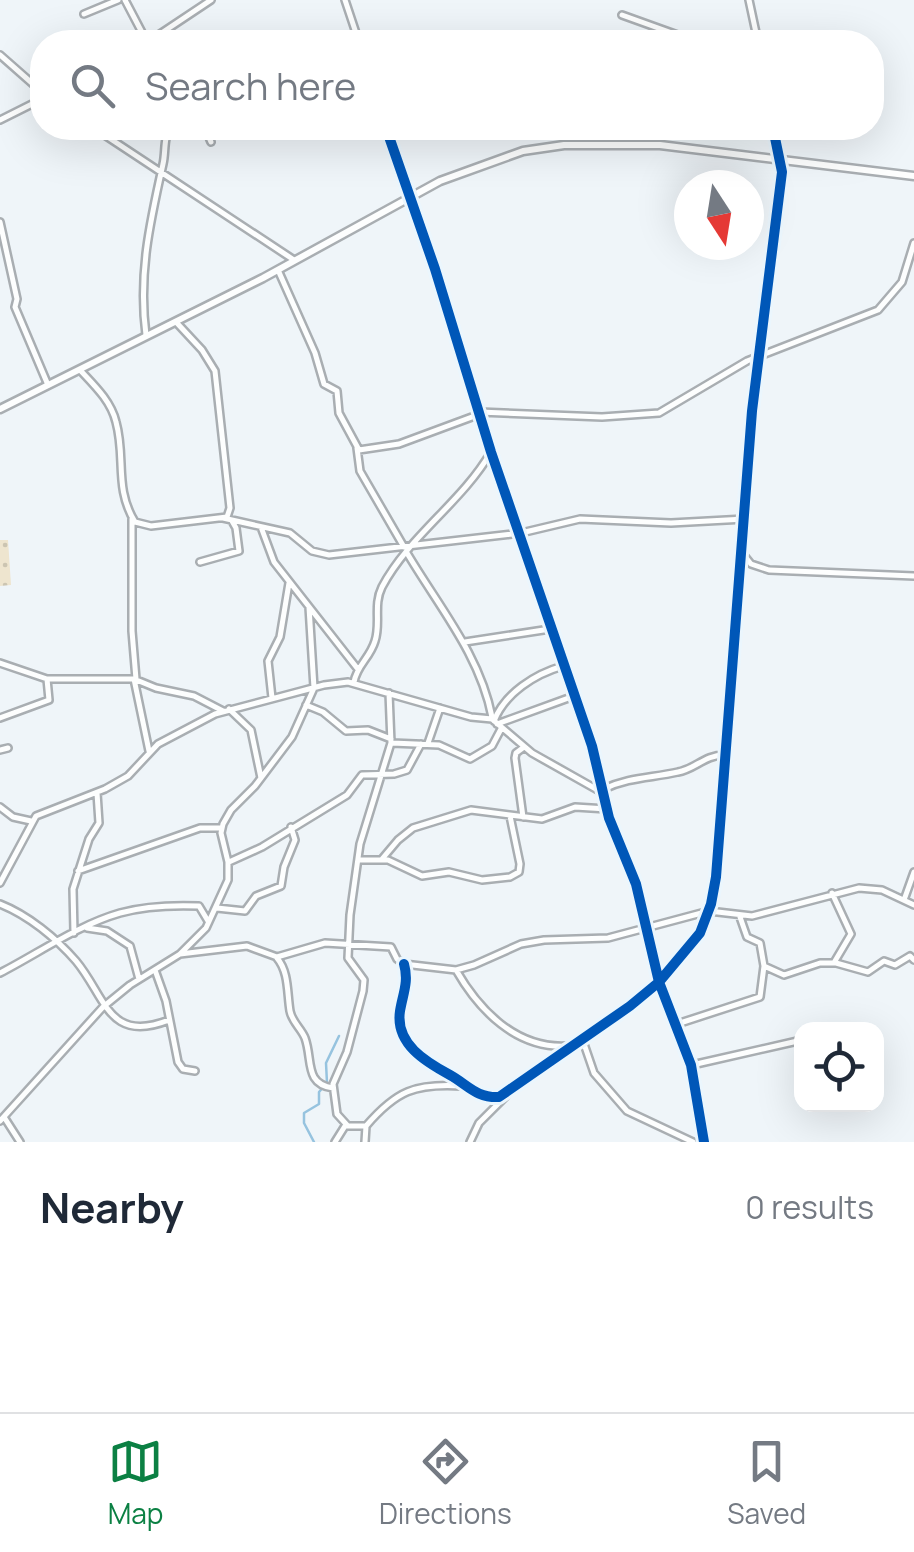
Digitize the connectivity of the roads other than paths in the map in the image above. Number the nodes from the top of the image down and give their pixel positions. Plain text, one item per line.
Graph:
1 (122, 0) edge
2 (211, 0) edge
3 (345, 0) edge
4 (749, 0) edge
5 (84, 14) dead end
6 (622, 16) dead end
7 (140, 30) edge
8 (165, 30) edge
9 (355, 30) edge
10 (663, 30) edge
11 (755, 30) edge
12 (0, 55) edge
13 (30, 84) edge
14 (30, 103) edge
15 (0, 120) edge
16 (112, 140) edge
17 (165, 140) edge
18 (391, 140) edge
19 (775, 140) edge
20 (779, 157) junction
21 (161, 172) junction
22 (914, 176) edge
23 (412, 196) junction
24 (0, 222) edge
25 (914, 244) edge
26 (294, 260) junction
27 (278, 270) junction
28 (174, 320) junction
29 (146, 335) junction
30 (758, 356) junction
31 (80, 370) junction
32 (49, 386) junction
33 (0, 410) edge
34 (480, 413) junction
35 (357, 448) junction
36 (491, 452) junction
37 (132, 519) junction
38 (227, 519) junction
39 (745, 519) junction
40 (261, 527) junction
41 (521, 533) junction
42 (414, 546) junction
43 (406, 550) junction
44 (742, 554) junction
45 (200, 562) dead end
46 (756, 566) junction
47 (741, 572) junction
48 (914, 576) edge
49 (289, 582) junction
50 (310, 608) junction
51 (550, 629) junction
52 (465, 642) junction
53 (0, 663) edge
54 (564, 666) junction
55 (357, 668) junction
56 (47, 679) junction
57 (135, 679) junction
58 (354, 682) junction
59 (314, 688) junction
60 (390, 692) junction
61 (574, 696) junction
62 (272, 698) junction
63 (306, 705) junction
64 (440, 708) junction
65 (226, 710) junction
66 (0, 718) edge
67 (496, 723) junction
68 (391, 741) junction
69 (425, 744) junction
70 (524, 747) junction
71 (8, 748) dead end
72 (0, 750) edge
73 (149, 751) junction
74 (724, 756) junction
75 (380, 774) junction
76 (261, 778) junction
77 (603, 791) junction
78 (97, 793) junction
79 (0, 808) edge
80 (607, 810) junction
81 (510, 816) junction
82 (522, 817) junction
83 (31, 822) junction
84 (292, 827) junction
85 (221, 828) junction
86 (382, 859) junction
87 (358, 860) junction
88 (228, 862) junction
89 (78, 871) junction
90 (914, 872) edge
91 (0, 883) edge
92 (832, 893) junction
93 (904, 900) junction
94 (0, 904) edge
95 (914, 905) edge
96 (217, 908) junction
97 (709, 912) junction
98 (740, 917) junction
99 (209, 922) junction
100 (648, 927) junction
101 (86, 928) junction
102 (74, 933) junction
103 (56, 942) junction
104 (348, 943) junction
105 (180, 954) junction
106 (277, 958) junction
107 (914, 960) edge
108 (404, 964) junction
109 (833, 964) junction
110 (764, 966) junction
111 (155, 969) junction
112 (456, 970) junction
113 (0, 973) edge
114 (139, 978) junction
115 (659, 982) junction
116 (104, 1007) junction
117 (169, 1020) junction
118 (677, 1024) junction
119 (582, 1038) junction
120 (794, 1042) edge
121 (570, 1045) junction
122 (691, 1065) junction
123 (195, 1071) dead end
124 (465, 1086) junction
125 (333, 1088) junction
126 (508, 1094) junction
127 (2, 1119) edge
128 (347, 1124) junction
129 (366, 1126) junction
130 (20, 1142) edge
131 (335, 1142) edge
132 (365, 1142) edge
133 (470, 1142) edge
134 (692, 1142) edge
135 (704, 1142) edge

1 - 5 street
1 - 7 street
2 - 8 street
3 - 9 street
4 - 11 street
6 - 10 street
12 - 13 street
14 - 15 street
16 - 21 street
17 - 21 street
18 - 23 street
19 - 20 street
20 - 22 street
20 - 23 street
20 - 30 street
21 - 26 street
21 - 29 street
23 - 26 street
23 - 34 street
24 - 32 street
25 - 30 street
26 - 27 street
27 - 28 street
27 - 35 street
28 - 29 street
28 - 38 street
29 - 31 street
30 - 34 street
30 - 39 street
31 - 32 street
31 - 37 street
32 - 33 street
34 - 35 street
34 - 36 street
35 - 43 street
36 - 41 street
36 - 42 street
37 - 38 street
37 - 57 street
38 - 40 street
38 - 45 street
39 - 41 street
39 - 44 street
40 - 43 street
40 - 49 street
41 - 42 street
41 - 51 street
42 - 43 street
43 - 52 street
43 - 55 street
44 - 46 street
44 - 47 street
46 - 47 street
46 - 48 street
47 - 74 street
49 - 50 street
49 - 62 street
50 - 55 street
50 - 59 street
51 - 52 street
51 - 54 street
52 - 67 street
53 - 56 street
54 - 61 street
54 - 67 street
55 - 58 street
56 - 57 street
56 - 66 street
57 - 65 street
57 - 73 street
58 - 59 street
58 - 60 street
59 - 62 street
59 - 63 street
60 - 64 street
60 - 68 street
61 - 67 street
61 - 77 street
62 - 65 street
63 - 68 street
63 - 76 street
64 - 67 street
64 - 69 street
65 - 73 street
65 - 76 street
67 - 69 street
67 - 70 street
68 - 69 street
68 - 75 street
69 - 75 street
70 - 77 street
70 - 82 street
71 - 72 street
73 - 78 street
74 - 77 street
74 - 97 street
75 - 84 street
75 - 87 street
76 - 85 street
77 - 80 street
78 - 83 street
78 - 89 street
79 - 83 street
80 - 82 street
80 - 100 street
81 - 82 street
81 - 86 street
81 - 86 street
83 - 91 street
84 - 88 street
84 - 96 street
85 - 88 street
85 - 89 street
86 - 87 street
87 - 104 street
88 - 96 street
89 - 102 street
90 - 93 street
92 - 93 street
92 - 98 street
92 - 109 street
93 - 95 street
94 - 103 street
96 - 99 street
97 - 98 street
97 - 100 street
97 - 115 street
98 - 110 street
99 - 101 street
99 - 105 street
100 - 112 street
100 - 115 street
101 - 102 street
101 - 114 street
102 - 103 street
103 - 113 street
103 - 116 street
104 - 106 street
104 - 108 street
104 - 125 street
105 - 106 street
105 - 111 street
106 - 125 street
107 - 109 street
108 - 112 street
108 - 124 street
109 - 110 street
110 - 118 street
111 - 114 street
111 - 117 street
112 - 121 street
114 - 116 street
115 - 118 street
115 - 119 street
116 - 117 street
116 - 127 street
117 - 123 street
118 - 122 street
119 - 121 street
119 - 134 street
120 - 122 street
121 - 126 street
122 - 135 street
124 - 126 street
124 - 129 street
125 - 128 street
126 - 133 street
127 - 130 street
128 - 129 street
128 - 131 street
129 - 132 street

